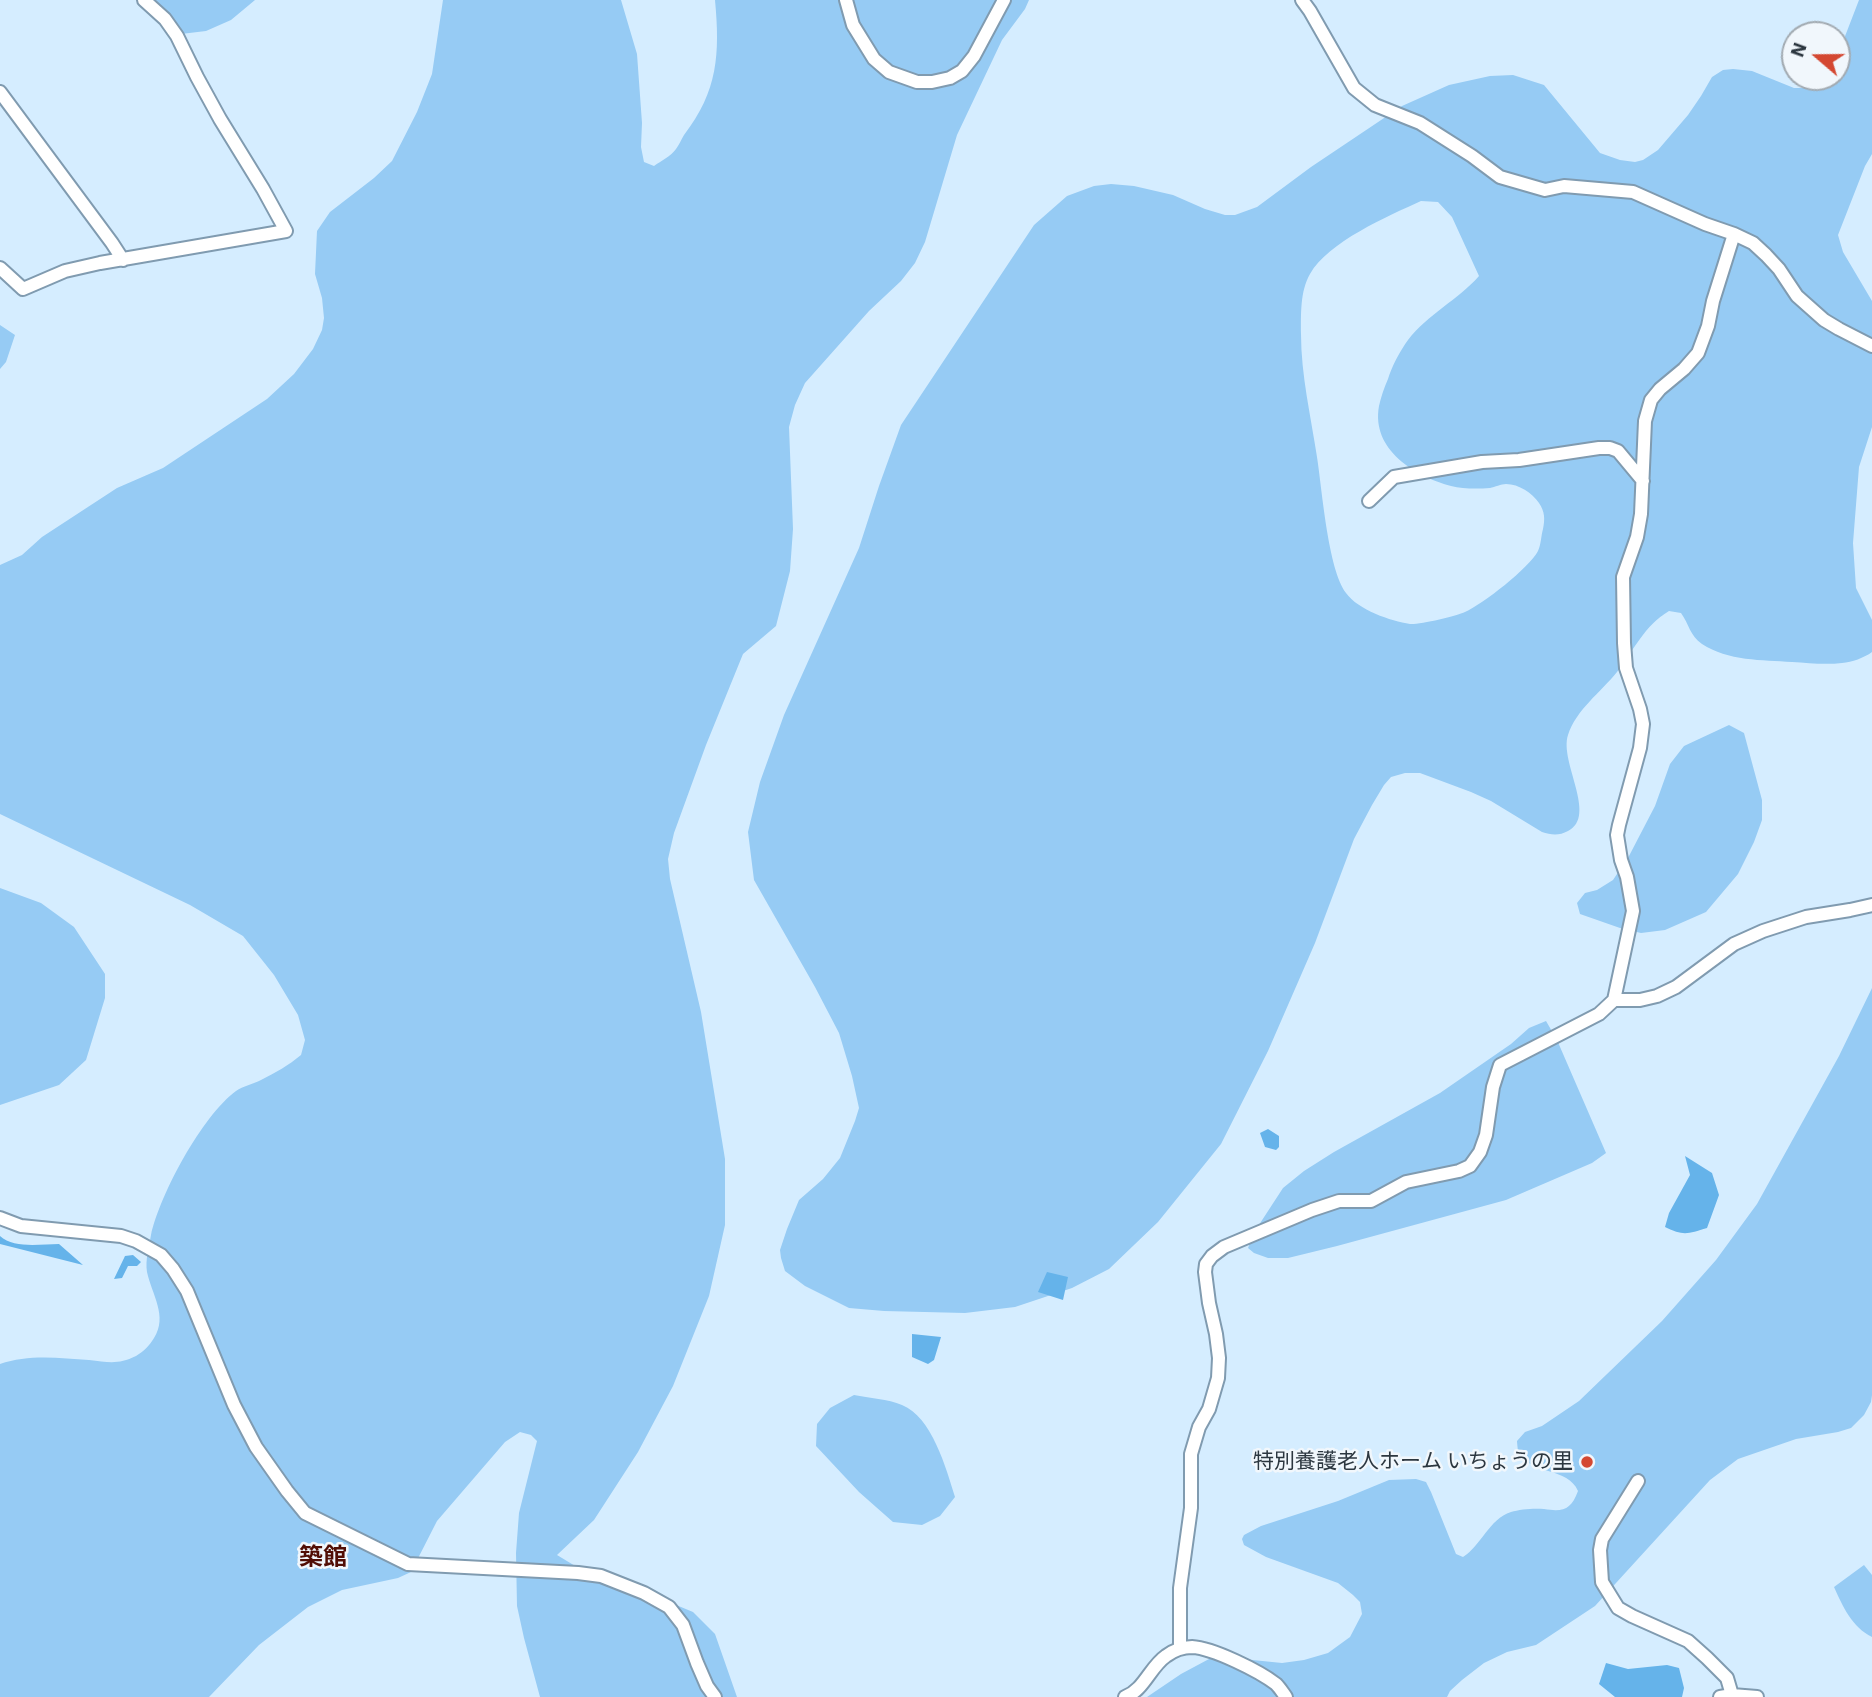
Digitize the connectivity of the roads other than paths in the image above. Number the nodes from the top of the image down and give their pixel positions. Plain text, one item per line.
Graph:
1 (144, 0) edge
2 (846, 0) edge
3 (1004, 0) edge
4 (1302, 0) edge
5 (0, 92) edge
6 (1734, 234) junction
7 (123, 260) junction
8 (0, 268) edge
9 (1872, 346) edge
10 (1643, 481) junction
11 (1369, 501) dead end
12 (1872, 905) edge
13 (1614, 1000) junction
14 (0, 1219) edge
15 (1639, 1480) dead end
16 (1180, 1648) junction
17 (1726, 1696) edge
18 (715, 1697) edge
19 (1125, 1697) edge
20 (1286, 1697) edge
21 (1757, 1697) edge

1 - 7 street
2 - 3 street
4 - 6 street
5 - 7 street
6 - 9 street
6 - 10 street
7 - 8 street
10 - 11 street
10 - 13 street
12 - 13 street
13 - 16 street
14 - 18 street
15 - 17 street
16 - 19 street
16 - 20 street
17 - 21 street

